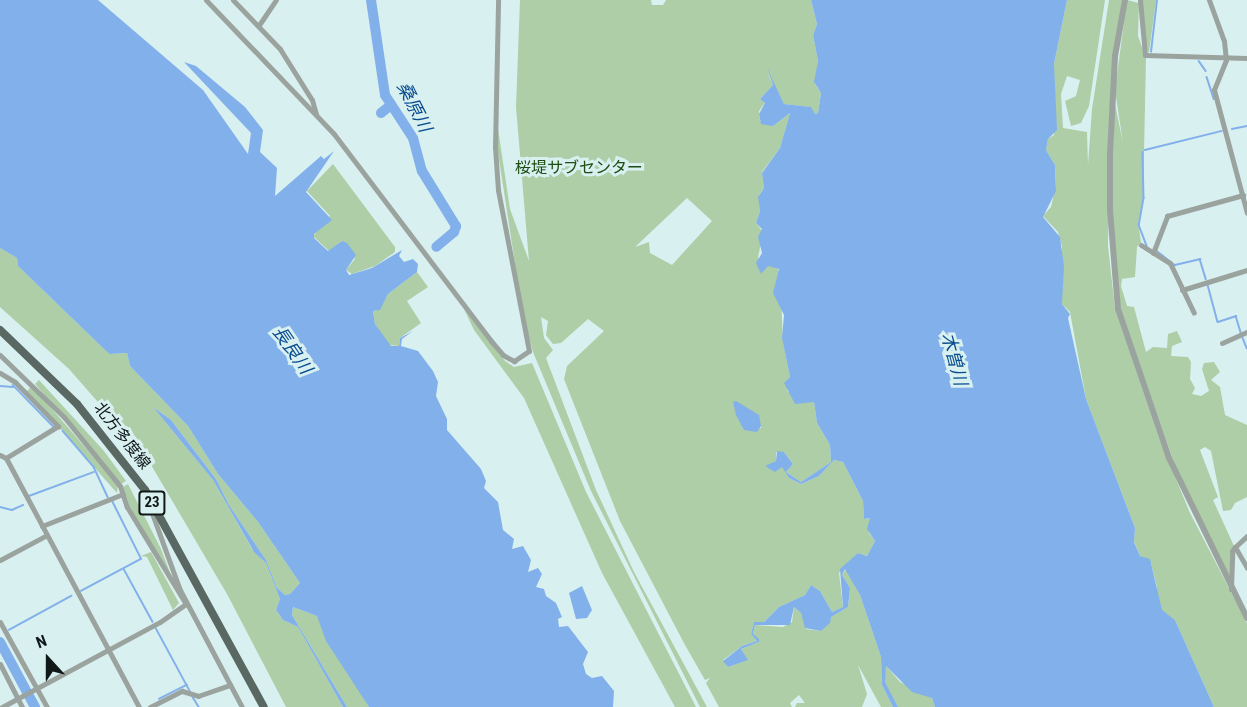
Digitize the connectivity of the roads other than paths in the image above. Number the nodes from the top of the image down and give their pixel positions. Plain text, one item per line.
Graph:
1 (206, 0) edge
2 (233, 0) edge
3 (276, 0) edge
4 (496, 0) edge
5 (1125, 0) edge
6 (1140, 0) edge
7 (1209, 0) edge
8 (259, 25) junction
9 (1247, 58) edge
10 (1226, 60) junction
11 (317, 115) junction
12 (1243, 195) junction
13 (1247, 213) edge
14 (1141, 245) dead end
15 (1153, 253) junction
16 (1247, 270) edge
17 (1182, 290) junction
18 (1194, 313) dead end
19 (0, 330) edge
20 (1247, 332) edge
21 (1222, 343) dead end
22 (0, 355) edge
23 (0, 373) edge
24 (3, 457) edge
25 (145, 490) junction
26 (123, 494) junction
27 (42, 526) junction
28 (47, 535) junction
29 (1247, 536) edge
30 (1235, 547) junction
31 (0, 560) edge
32 (1247, 568) edge
33 (1231, 589) junction
34 (186, 604) junction
35 (1247, 618) edge
36 (0, 622) edge
37 (109, 650) junction
38 (0, 663) edge
39 (230, 685) junction
40 (37, 689) junction
41 (19, 698) junction
42 (2, 707) edge
43 (22, 707) edge
44 (47, 707) edge
45 (139, 707) edge
46 (150, 707) edge
47 (242, 707) edge
48 (264, 707) edge

1 - 11 street
2 - 8 street
3 - 8 street
4 - 11 street
5 - 33 street
6 - 10 street
7 - 10 street
8 - 11 street
9 - 10 street
10 - 12 street
12 - 13 street
12 - 15 street
14 - 15 street
15 - 17 street
16 - 17 street
17 - 18 street
19 - 25 main road, 北方多度線 / 23
20 - 21 street
22 - 26 street
23 - 24 street
24 - 27 street
25 - 34 street
25 - 48 main road, 北方多度線 / 23
26 - 27 street
26 - 34 street
27 - 28 street
28 - 31 street
28 - 37 street
29 - 30 street
30 - 32 street
30 - 33 street
33 - 35 street
34 - 37 street
34 - 39 street
36 - 40 street
37 - 40 street
37 - 45 street
38 - 41 street
39 - 46 street
39 - 47 street
40 - 41 street
40 - 44 street
41 - 42 street
41 - 43 street

